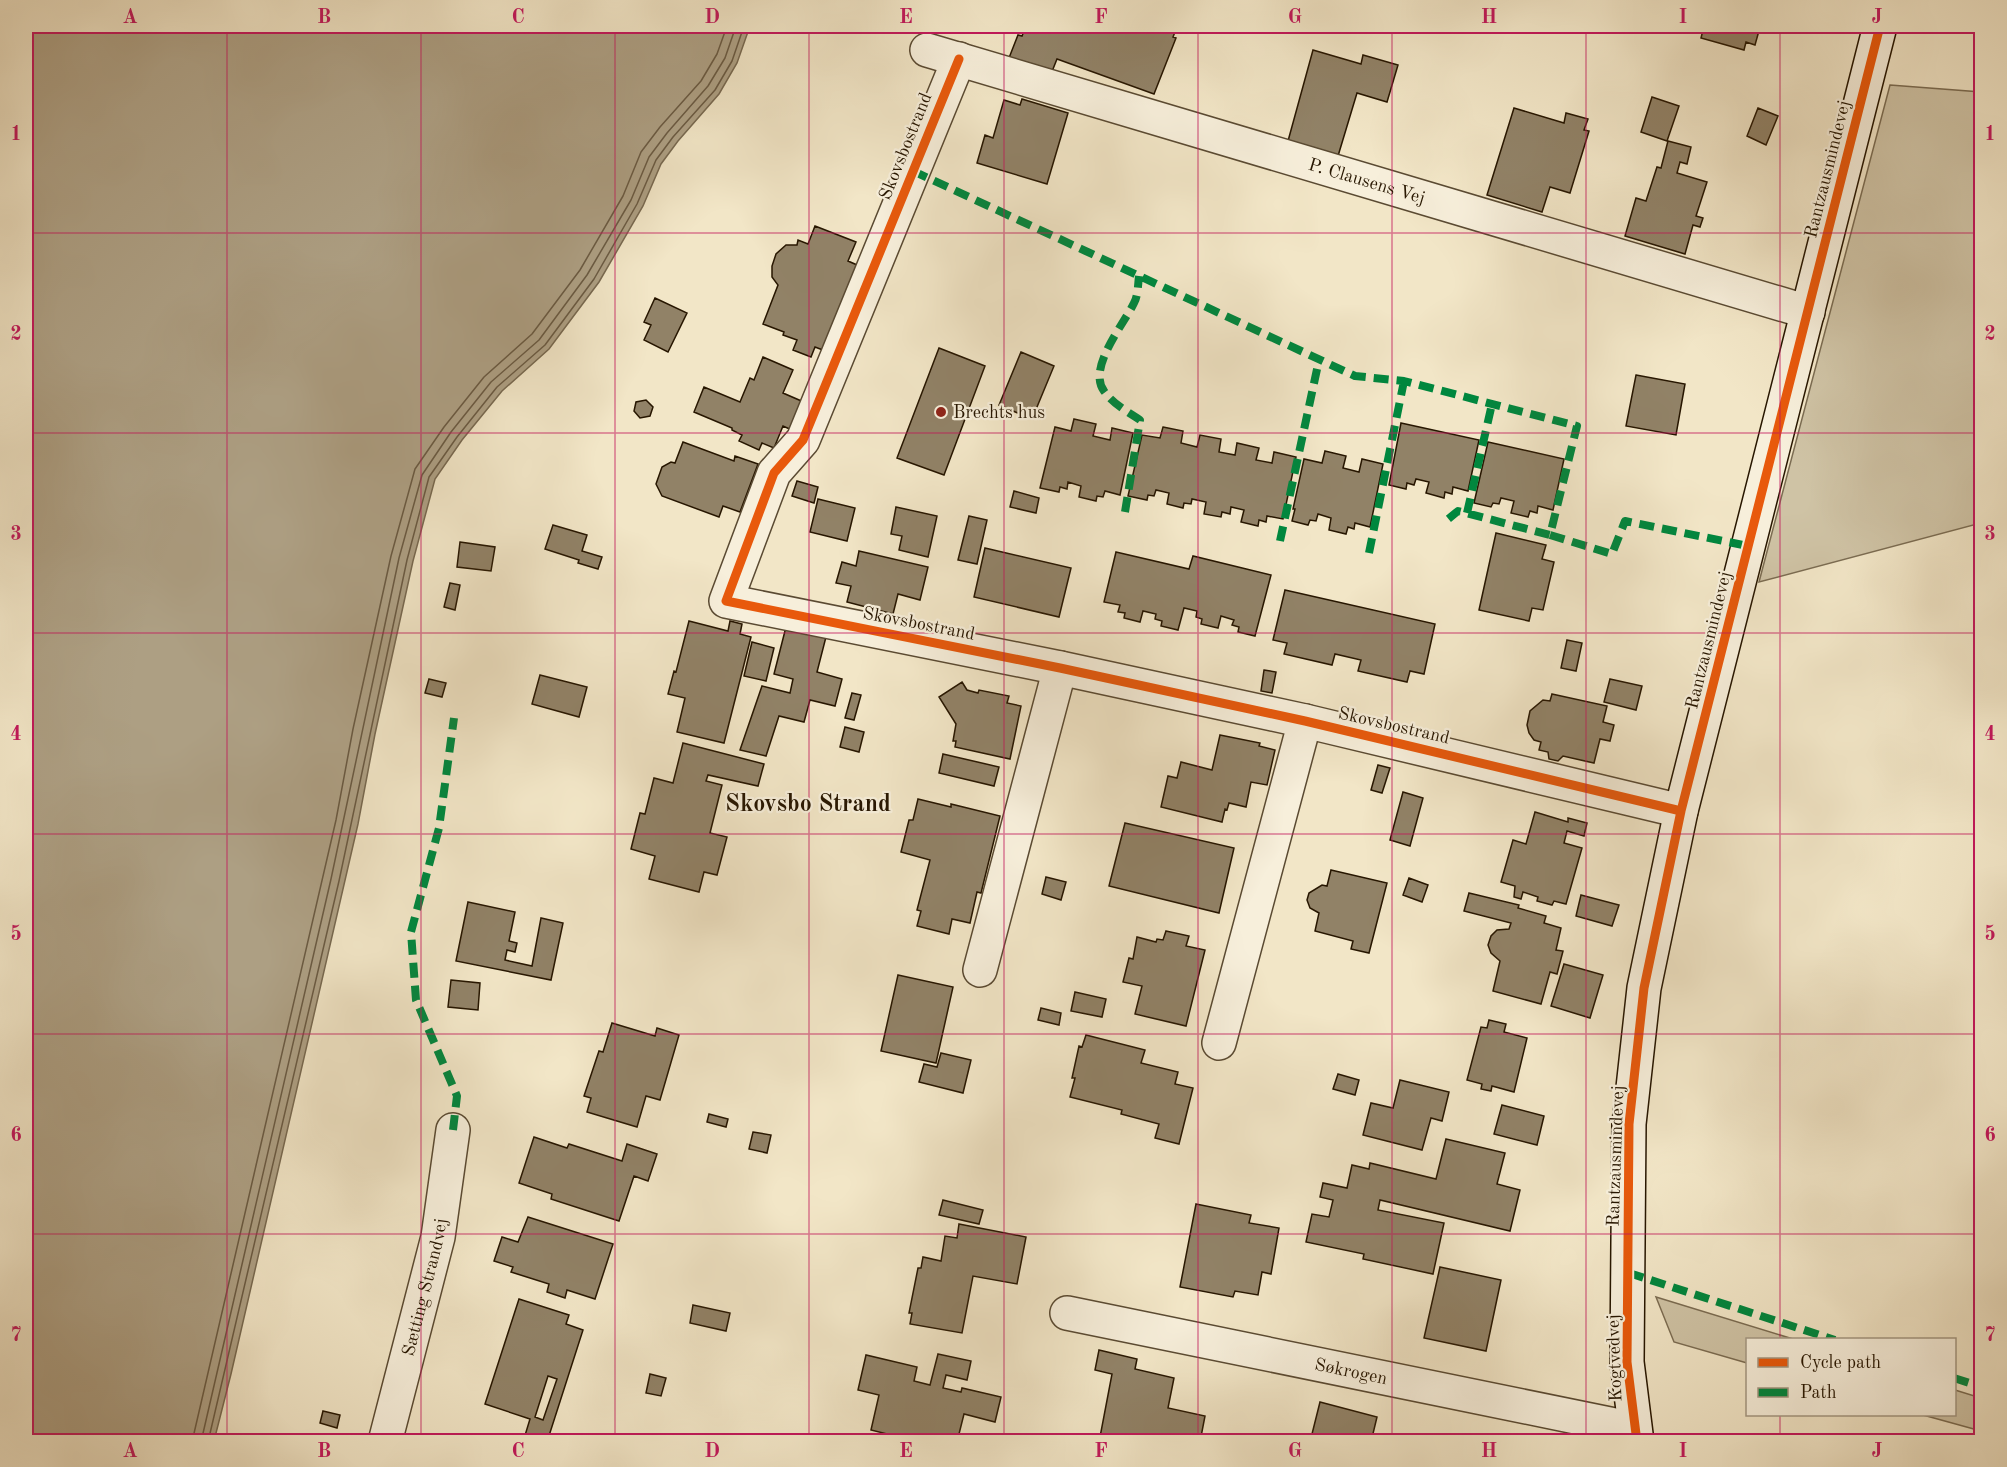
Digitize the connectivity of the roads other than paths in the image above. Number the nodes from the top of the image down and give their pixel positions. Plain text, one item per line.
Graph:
1 (1880, 26) edge
2 (927, 50) dead end
3 (959, 59) junction
4 (1808, 312) junction
5 (1060, 668) junction
6 (1305, 721) junction
7 (1681, 811) junction
8 (980, 970) dead end
9 (1220, 1043) dead end
10 (453, 1130) dead end
11 (1629, 1273) joint
12 (1067, 1313) dead end
13 (1635, 1435) edge
14 (386, 1442) edge

1 - 4 street, Rantzausmindevej
2 - 3 street, P. Clausens Vej
3 - 4 street, P. Clausens Vej
3 - 5 street, Skovsbostrand
4 - 7 street, Rantzausmindevej
5 - 6 street, Skovsbostrand
5 - 8 street
6 - 7 street, Skovsbostrand
6 - 9 street
7 - 11 street, Rantzausmindevej
10 - 14 street, Sætting Strandvej
11 - 13 street, Kogtvedvej
12 - 13 street, Søkrogen

